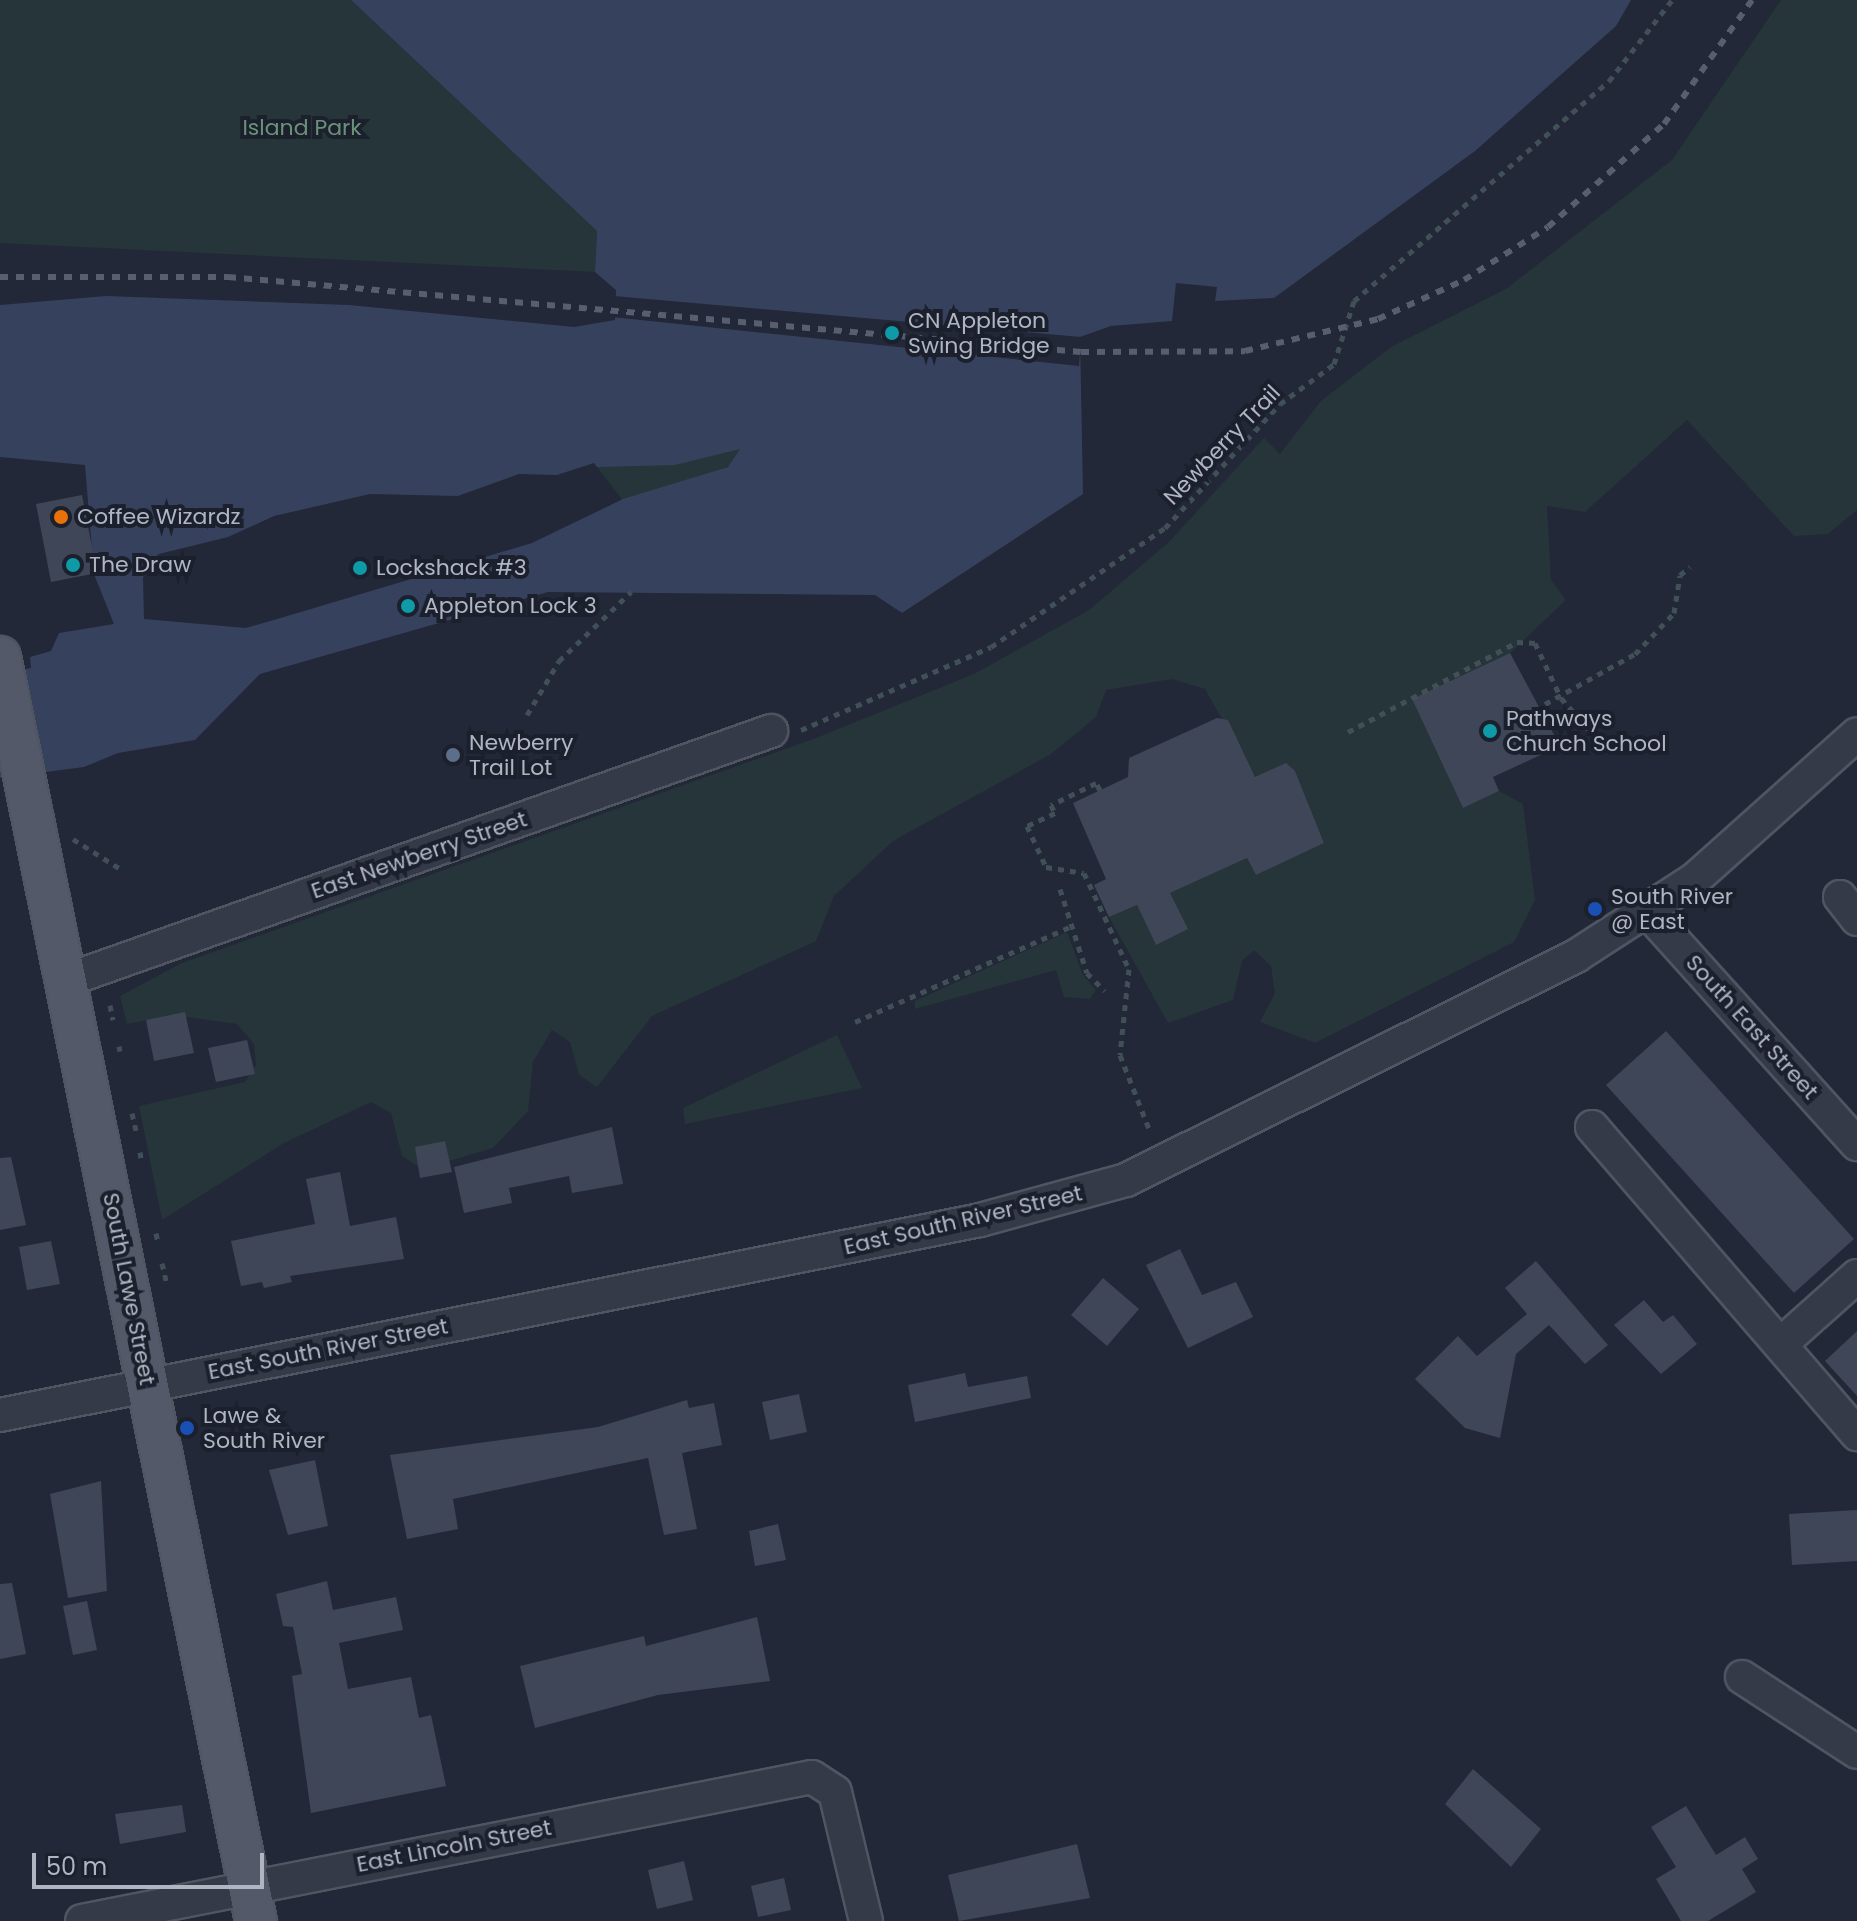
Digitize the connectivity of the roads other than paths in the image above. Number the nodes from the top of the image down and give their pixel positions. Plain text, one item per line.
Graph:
1 (1, 660) edge
2 (771, 731) road end
3 (1857, 734) edge
4 (1647, 911) junction
5 (67, 980) junction
6 (1592, 1127) dead end
7 (1857, 1144) edge
8 (1857, 1276) edge
9 (1781, 1344) junction
10 (148, 1384) junction
11 (0, 1415) edge
12 (1857, 1434) edge
13 (1742, 1677) dead end
14 (1857, 1752) edge
15 (252, 1904) edge
16 (82, 1921) edge
17 (866, 1921) edge

1 - 5 main road, South Lawe Street
2 - 5 street, East Newberry Street
3 - 4 street, East South River Street
4 - 7 street, South East Street
4 - 10 street, East South River Street
5 - 10 main road, South Lawe Street
6 - 9 street
8 - 9 street
9 - 12 street
10 - 11 street, East South River Street
10 - 15 main road, South Lawe Street
13 - 14 street
15 - 16 street, East Lincoln Street
15 - 17 street, East Lincoln Street

